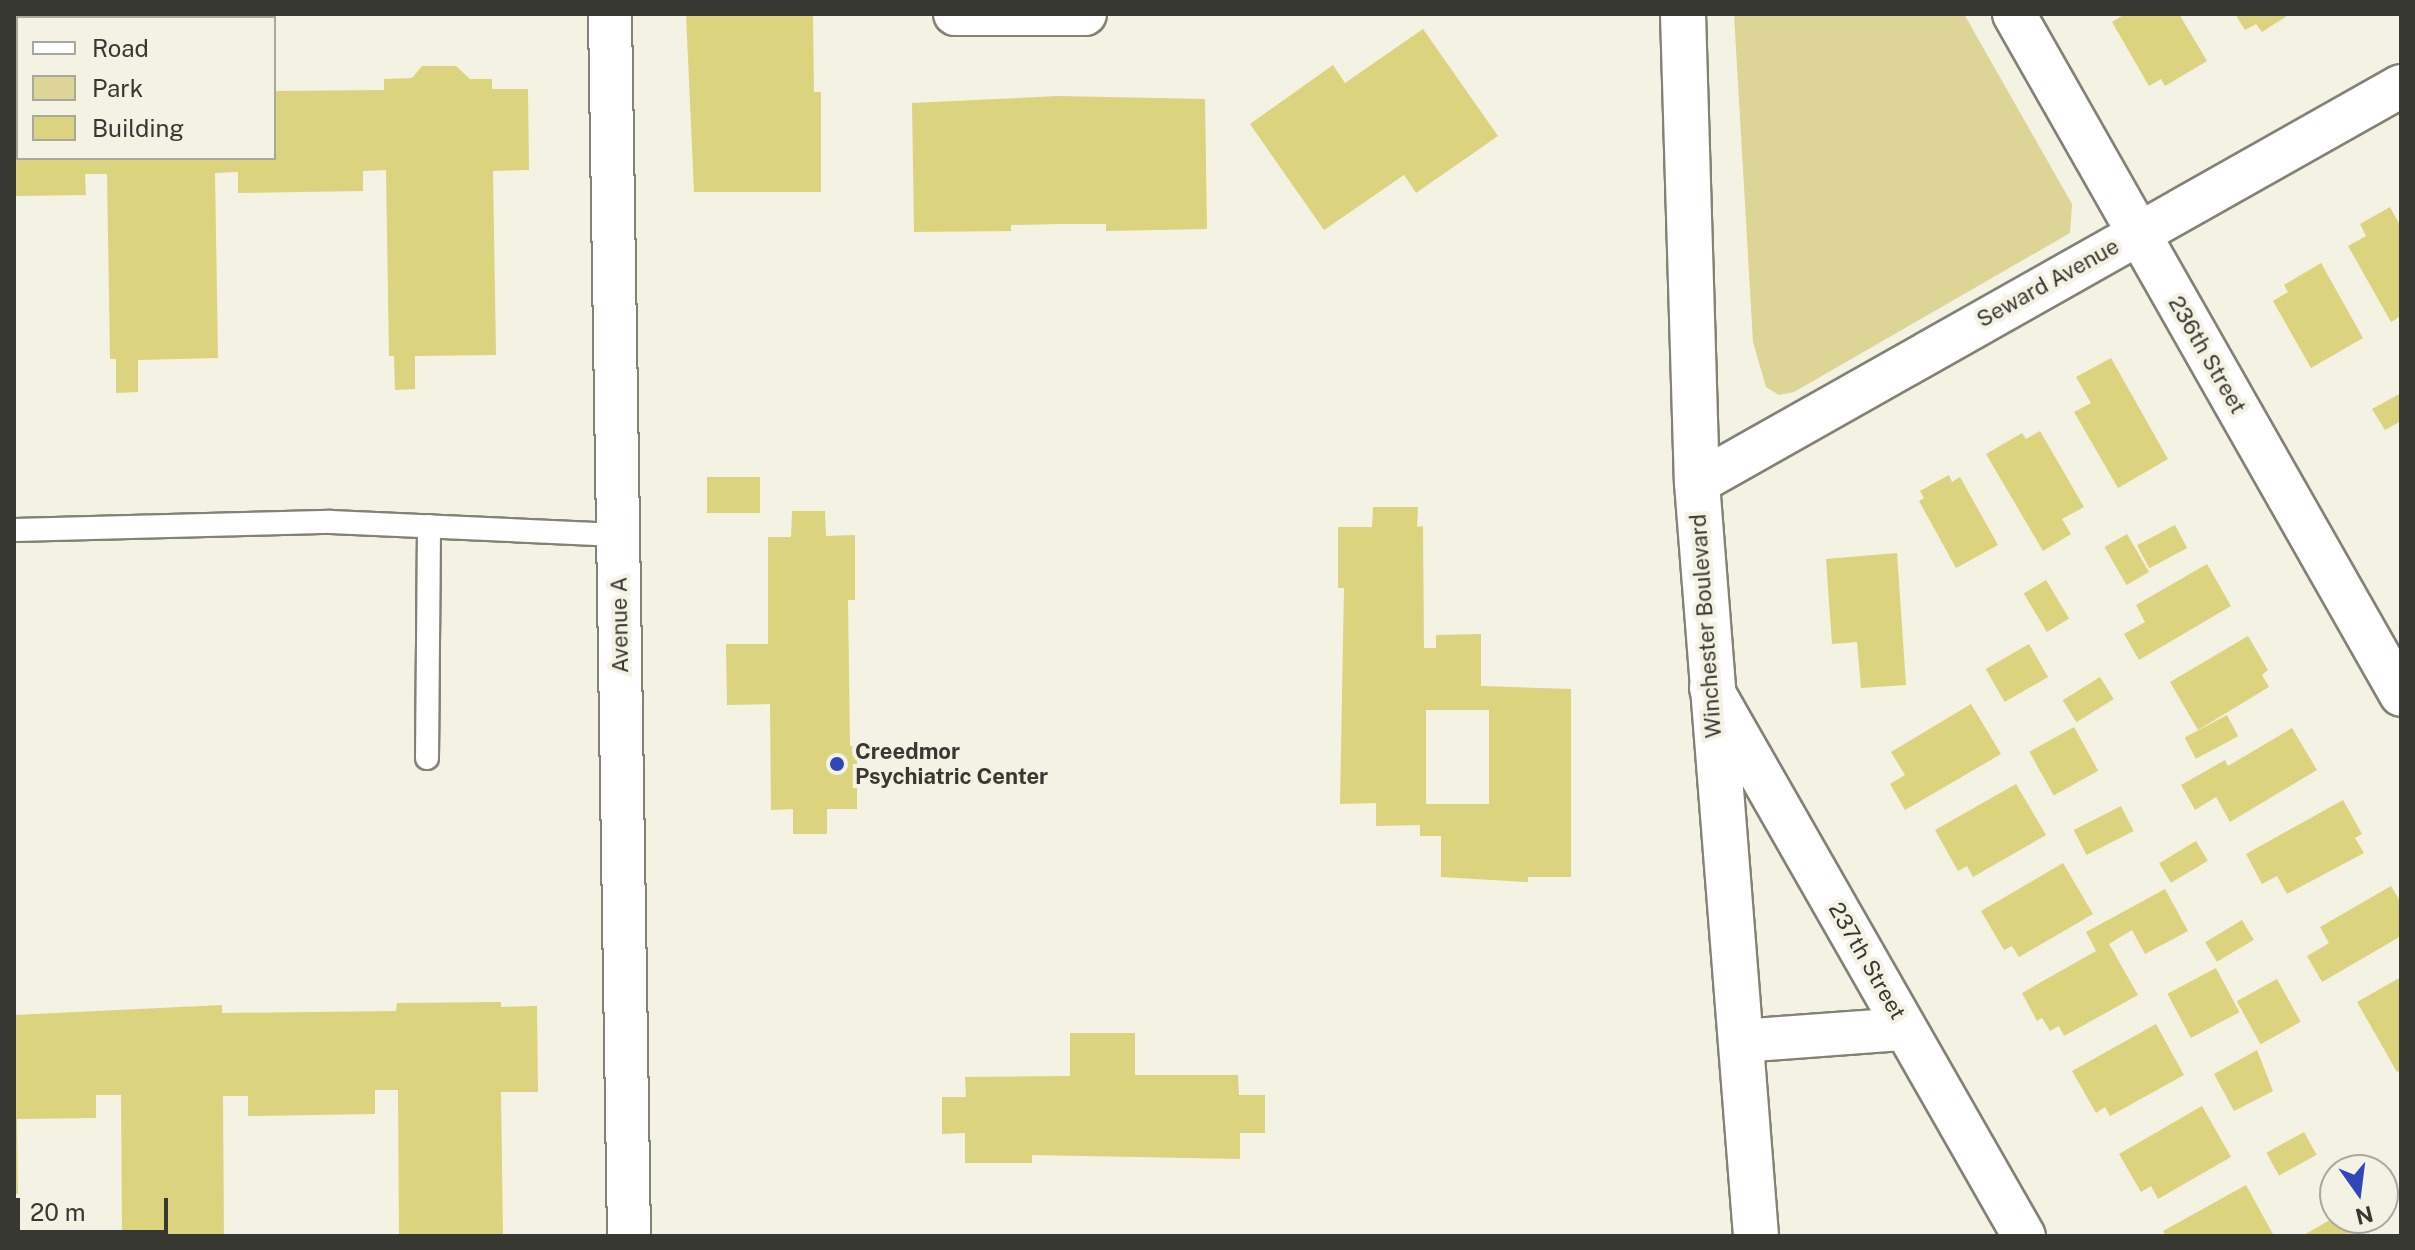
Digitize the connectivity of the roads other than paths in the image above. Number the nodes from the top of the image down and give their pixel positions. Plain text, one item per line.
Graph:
1 (610, 14) edge
2 (955, 14) edge
3 (1085, 14) edge
4 (1683, 14) edge
5 (2014, 14) edge
6 (2401, 86) edge
7 (2138, 233) junction
8 (1697, 483) junction
9 (429, 526) junction
10 (15, 530) edge
11 (618, 535) junction
12 (1710, 686) junction
13 (2401, 695) edge
14 (427, 758) dead end
15 (1905, 1029) junction
16 (1740, 1041) junction
17 (629, 1236) edge
18 (1756, 1236) edge
19 (2024, 1236) edge

1 - 11 street, Avenue A
2 - 3 street
4 - 8 main road, Winchester Boulevard
5 - 7 street, 236th Street
6 - 7 street, Seward Avenue
7 - 8 street, Seward Avenue
7 - 13 street, 236th Street
8 - 12 main road, Winchester Boulevard
9 - 10 lane
9 - 11 lane
9 - 14 lane
11 - 17 street, Avenue A
12 - 15 street, 237th Street
12 - 16 main road, Winchester Boulevard
15 - 16 street
15 - 19 street, 237th Street
16 - 18 main road, Winchester Boulevard

